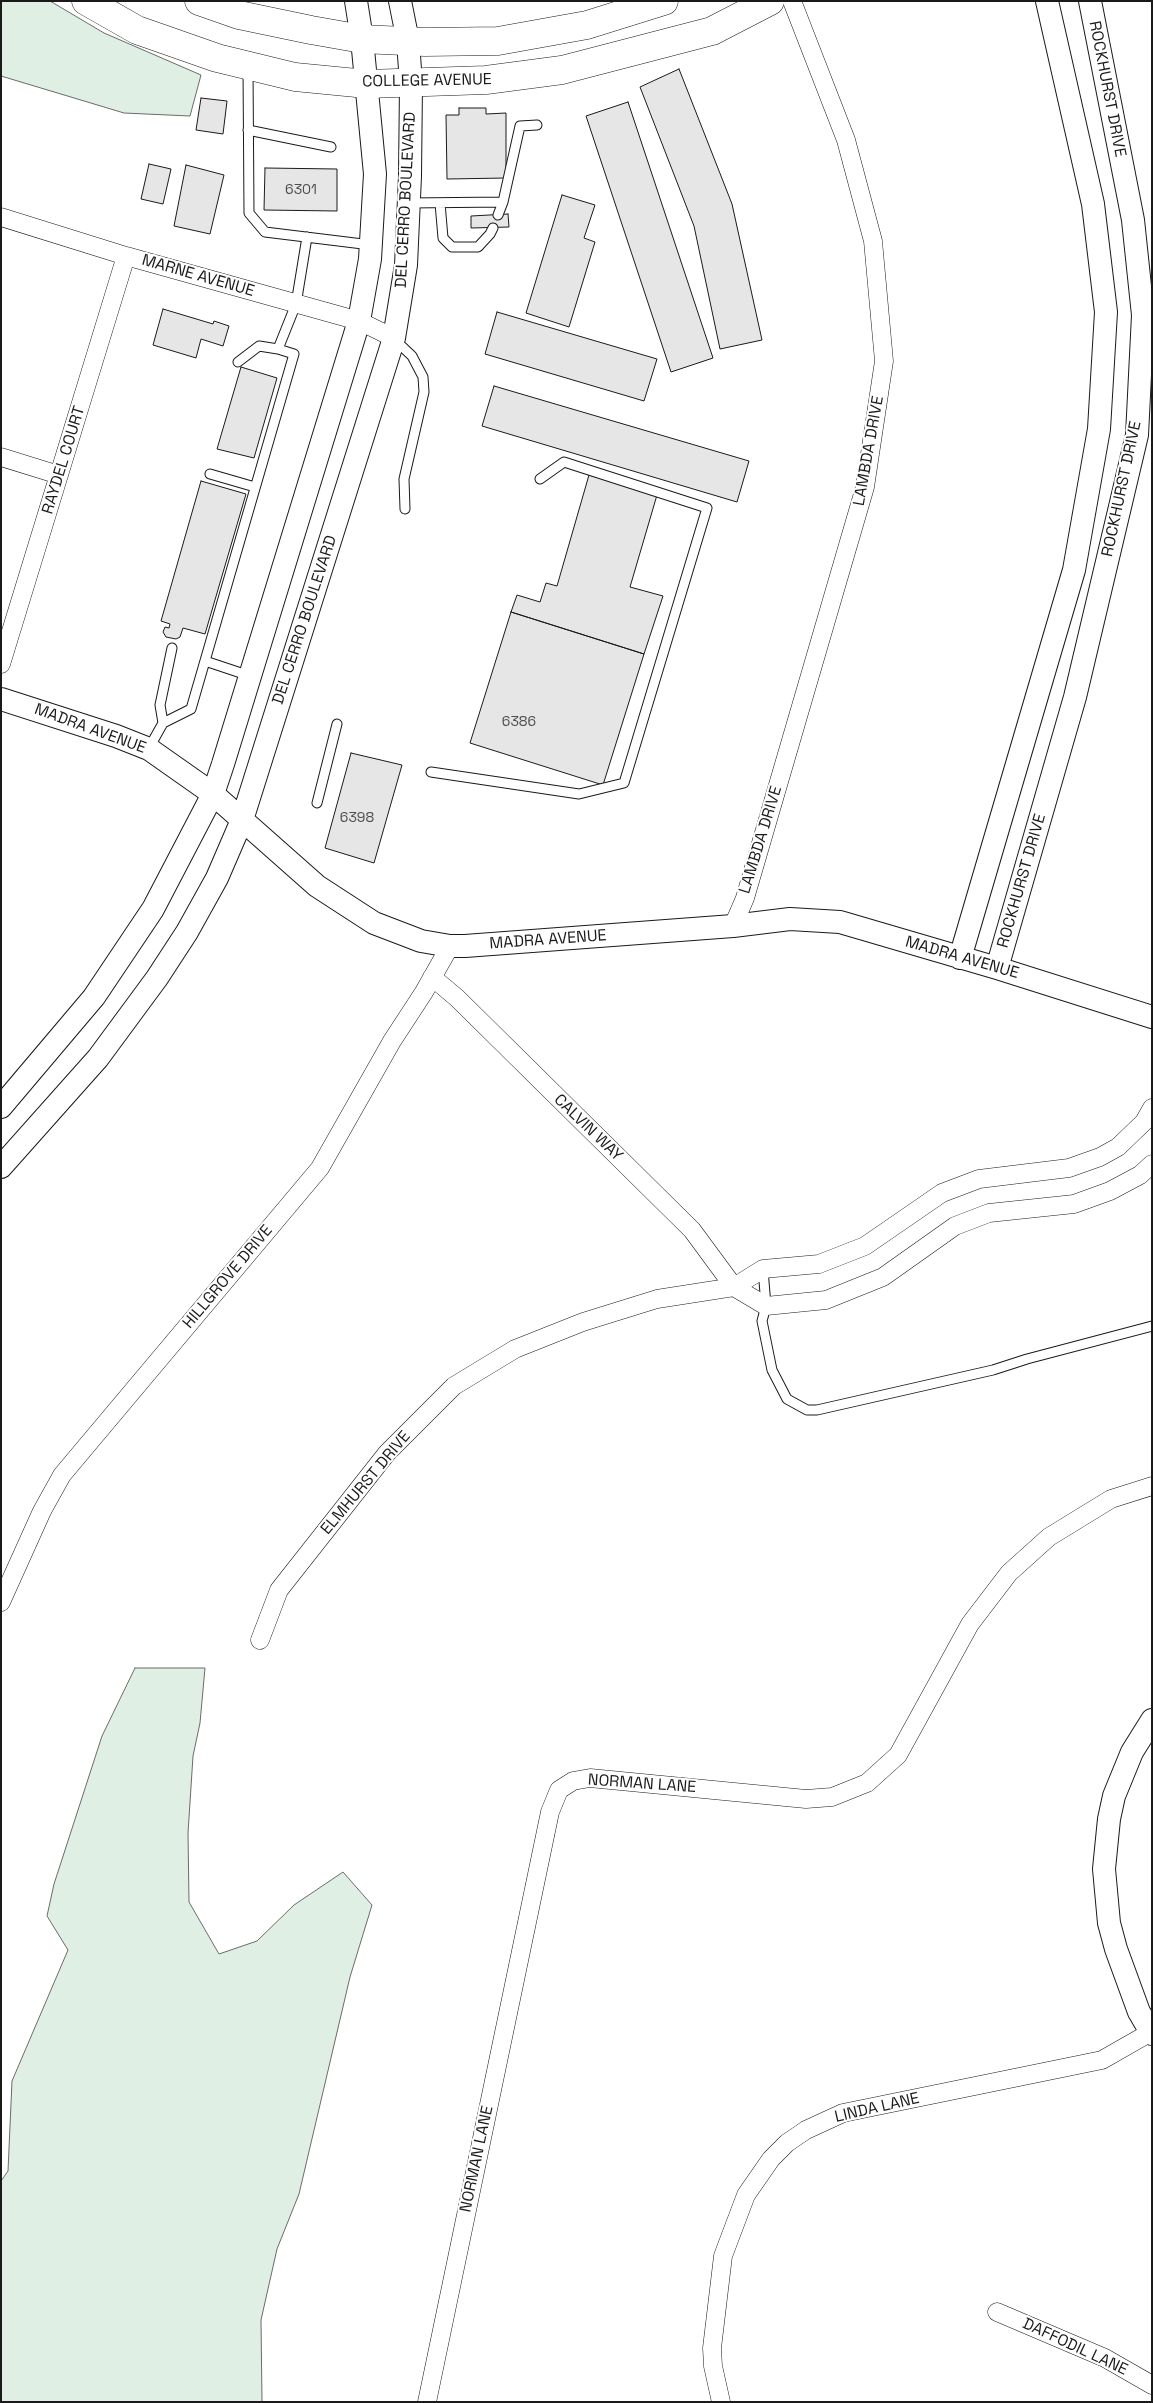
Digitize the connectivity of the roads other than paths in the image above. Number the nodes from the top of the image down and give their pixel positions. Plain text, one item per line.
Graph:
1 (86, 1) edge
2 (199, 1) edge
3 (356, 1) edge
4 (400, 1) edge
5 (664, 1) edge
6 (770, 1) edge
7 (792, 1) edge
8 (1047, 1) edge
9 (1090, 1) edge
10 (362, 39) junction
11 (408, 41) junction
12 (248, 66) junction
13 (368, 84) junction
14 (411, 84) junction
15 (536, 125) dead end
16 (248, 130) junction
17 (331, 148) dead end
18 (503, 202) junction
19 (409, 203) junction
20 (440, 203) junction
21 (498, 215) dead end
22 (1, 217) edge
23 (493, 228) dead end
24 (307, 237) junction
25 (371, 245) junction
26 (126, 256) junction
27 (296, 304) junction
28 (359, 321) junction
29 (394, 338) junction
30 (278, 349) junction
31 (238, 362) dead end
32 (1, 457) edge
33 (210, 474) dead end
34 (59, 475) junction
35 (540, 479) dead end
36 (256, 487) junction
37 (405, 509) dead end
38 (172, 648) dead end
39 (205, 661) junction
40 (1, 664) edge
41 (250, 676) junction
42 (1, 699) edge
43 (163, 723) junction
44 (337, 724) dead end
45 (149, 749) junction
46 (431, 772) dead end
47 (213, 794) junction
48 (317, 803) dead end
49 (242, 820) junction
50 (734, 926) junction
51 (450, 946) junction
52 (960, 958) junction
53 (997, 968) junction
54 (432, 977) junction
55 (1152, 1017) edge
56 (1, 1107) edge
57 (1152, 1108) edge
58 (1152, 1164) edge
59 (1, 1167) edge
60 (763, 1269) junction
61 (734, 1287) junction
62 (766, 1306) junction
63 (1152, 1326) edge
64 (1152, 1486) edge
65 (1, 1602) edge
66 (260, 1640) dead end
67 (1152, 1720) edge
68 (1151, 2033) edge
69 (998, 2312) dead end
70 (1152, 2385) edge
71 (427, 2402) edge
72 (721, 2402) edge

1 - 12 main road, COLLEGE AVENUE
2 - 10 main road
3 - 10 street, DEL CERRO BOULEVARD
4 - 11 street, DEL CERRO BOULEVARD
5 - 11 main road
6 - 14 main road, COLLEGE AVENUE
7 - 50 street, LAMBDA DRIVE
8 - 52 street, ROCKHURST DRIVE
9 - 53 street, ROCKHURST DRIVE
10 - 11 main road
10 - 13 street, DEL CERRO BOULEVARD
11 - 14 street, DEL CERRO BOULEVARD
12 - 13 main road, COLLEGE AVENUE
12 - 16 lane
13 - 14 main road, COLLEGE AVENUE
13 - 25 street, DEL CERRO BOULEVARD
14 - 19 street, DEL CERRO BOULEVARD
15 - 18 lane
16 - 17 lane
16 - 24 lane
18 - 20 lane
18 - 21 lane
19 - 20 lane
19 - 29 street, DEL CERRO BOULEVARD
20 - 23 lane
22 - 26 street, MARNE AVENUE
24 - 25 lane
24 - 27 lane
25 - 28 street, DEL CERRO BOULEVARD
26 - 27 street, MARNE AVENUE
26 - 34 street, RAYDEL COURT
27 - 28 street, MARNE AVENUE
27 - 30 lane
28 - 29 street, MARNE AVENUE
28 - 41 street, DEL CERRO BOULEVARD
29 - 37 lane
29 - 49 street, DEL CERRO BOULEVARD
30 - 31 lane
30 - 36 lane
32 - 34 street
33 - 36 lane
34 - 40 street, RAYDEL COURT
35 - 46 lane
36 - 39 lane
38 - 43 lane
39 - 41 lane
39 - 43 lane
41 - 47 street, DEL CERRO BOULEVARD
42 - 45 street, MADRA AVENUE
43 - 45 lane
44 - 48 lane
45 - 47 street, MADRA AVENUE
47 - 49 street, MADRA AVENUE
47 - 56 street, DEL CERRO BOULEVARD
49 - 51 street, MADRA AVENUE
49 - 59 street, DEL CERRO BOULEVARD
50 - 51 street, MADRA AVENUE
50 - 52 street, MADRA AVENUE
51 - 54 street, HILLGROVE DRIVE
52 - 53 street, MADRA AVENUE
53 - 55 street, MADRA AVENUE
54 - 61 street, CALVIN WAY
54 - 65 street, HILLGROVE DRIVE
57 - 60 street, ELMHURST DRIVE
58 - 62 street
60 - 61 street, ELMHURST DRIVE
60 - 62 lane
61 - 62 street
61 - 66 street, ELMHURST DRIVE
62 - 63 lane
64 - 71 street, NORMAN LANE
67 - 68 street
68 - 72 street, LINDA LANE
69 - 70 street, DAFFODIL LANE

